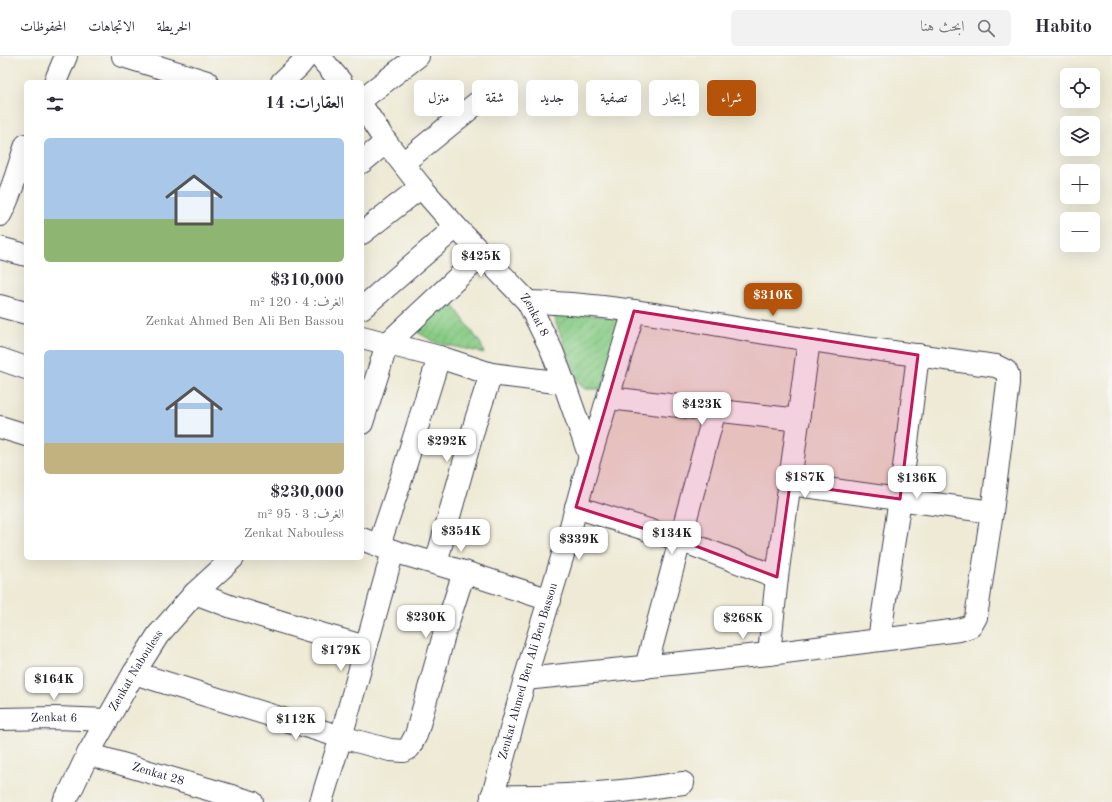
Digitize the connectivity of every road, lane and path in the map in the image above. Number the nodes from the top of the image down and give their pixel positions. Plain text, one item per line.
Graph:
1 (66, 56) edge
2 (123, 56) edge
3 (308, 56) edge
4 (319, 56) edge
5 (418, 56) edge
6 (56, 80) edge
7 (201, 80) edge
8 (284, 80) edge
9 (340, 80) edge
10 (364, 97) edge
11 (472, 107) edge
12 (364, 109) edge
13 (386, 142) junction
14 (24, 158) edge
15 (364, 160) edge
16 (403, 163) junction
17 (421, 187) junction
18 (18, 196) edge
19 (0, 215) edge
20 (456, 227) junction
21 (364, 231) edge
22 (0, 248) edge
23 (24, 254) edge
24 (482, 255) junction
25 (528, 302) junction
26 (0, 306) edge
27 (364, 306) edge
28 (634, 311) junction
29 (24, 312) edge
30 (364, 338) edge
31 (809, 340) junction
32 (387, 344) junction
33 (918, 355) junction
34 (440, 358) junction
35 (0, 359) edge
36 (24, 367) edge
37 (491, 374) junction
38 (564, 383) junction
39 (609, 398) junction
40 (715, 410) junction
41 (364, 418) edge
42 (799, 420) junction
43 (0, 427) edge
44 (24, 434) edge
45 (590, 457) junction
46 (790, 484) junction
47 (900, 499) junction
48 (576, 508) junction
49 (992, 512) junction
50 (680, 540) junction
51 (378, 545) edge
52 (230, 560) edge
53 (436, 563) junction
54 (464, 572) junction
55 (777, 577) junction
56 (195, 594) junction
57 (550, 600) junction
58 (879, 640) junction
59 (366, 647) junction
60 (770, 654) junction
61 (646, 667) junction
62 (134, 673) junction
63 (525, 680) junction
64 (0, 719) edge
65 (107, 720) junction
66 (341, 737) junction
67 (88, 754) junction
68 (683, 783) dead end
69 (491, 799) edge
70 (64, 802) edge
71 (252, 802) edge
72 (321, 802) edge

1 - 6 street
2 - 7 street
3 - 8 street
4 - 9 street
5 - 10 street
11 - 16 street
12 - 13 street, Zenkat 8
13 - 15 street
13 - 16 street, Zenkat 8
14 - 18 street
16 - 17 street, Zenkat 8
17 - 20 street, Zenkat 8
17 - 21 street
18 - 19 street
20 - 24 street, Zenkat 8
20 - 27 street
22 - 23 street
24 - 25 street, Zenkat 8
24 - 32 street
25 - 28 street
25 - 38 street, Zenkat 8
26 - 29 street
28 - 31 street
28 - 39 street, Zenkat Ahmed Ben Ali Ben Bassou
30 - 32 street
31 - 33 street
31 - 42 street
32 - 34 street
32 - 41 street
33 - 47 street
33 - 49 street
34 - 37 street
34 - 51 street
35 - 36 street
37 - 38 street
37 - 53 street
38 - 45 street, Zenkat 8
39 - 40 street
39 - 45 street, Zenkat Ahmed Ben Ali Ben Bassou
40 - 42 street
40 - 50 street
42 - 46 street
43 - 44 street
45 - 48 street, Zenkat Ahmed Ben Ali Ben Bassou
46 - 47 street
46 - 55 street
47 - 49 street
47 - 58 street
48 - 50 street
48 - 57 street, Zenkat Ahmed Ben Ali Ben Bassou
49 - 58 street
50 - 55 street
50 - 61 street
51 - 53 street
51 - 59 street
52 - 56 street, Zenkat Nabouless
53 - 54 street
54 - 57 street
54 - 66 street
55 - 60 street
56 - 59 street
56 - 62 street, Zenkat Nabouless
57 - 63 street, Zenkat Ahmed Ben Ali Ben Bassou
58 - 60 street
59 - 66 street
60 - 61 street
61 - 63 street
62 - 65 street, Zenkat Nabouless
62 - 66 street
63 - 69 street, Zenkat Ahmed Ben Ali Ben Bassou
64 - 65 street, Zenkat 6
65 - 67 street, Zenkat Nabouless
66 - 72 street
67 - 70 street, Zenkat Nabouless
67 - 71 street, Zenkat 28
68 - 69 street

